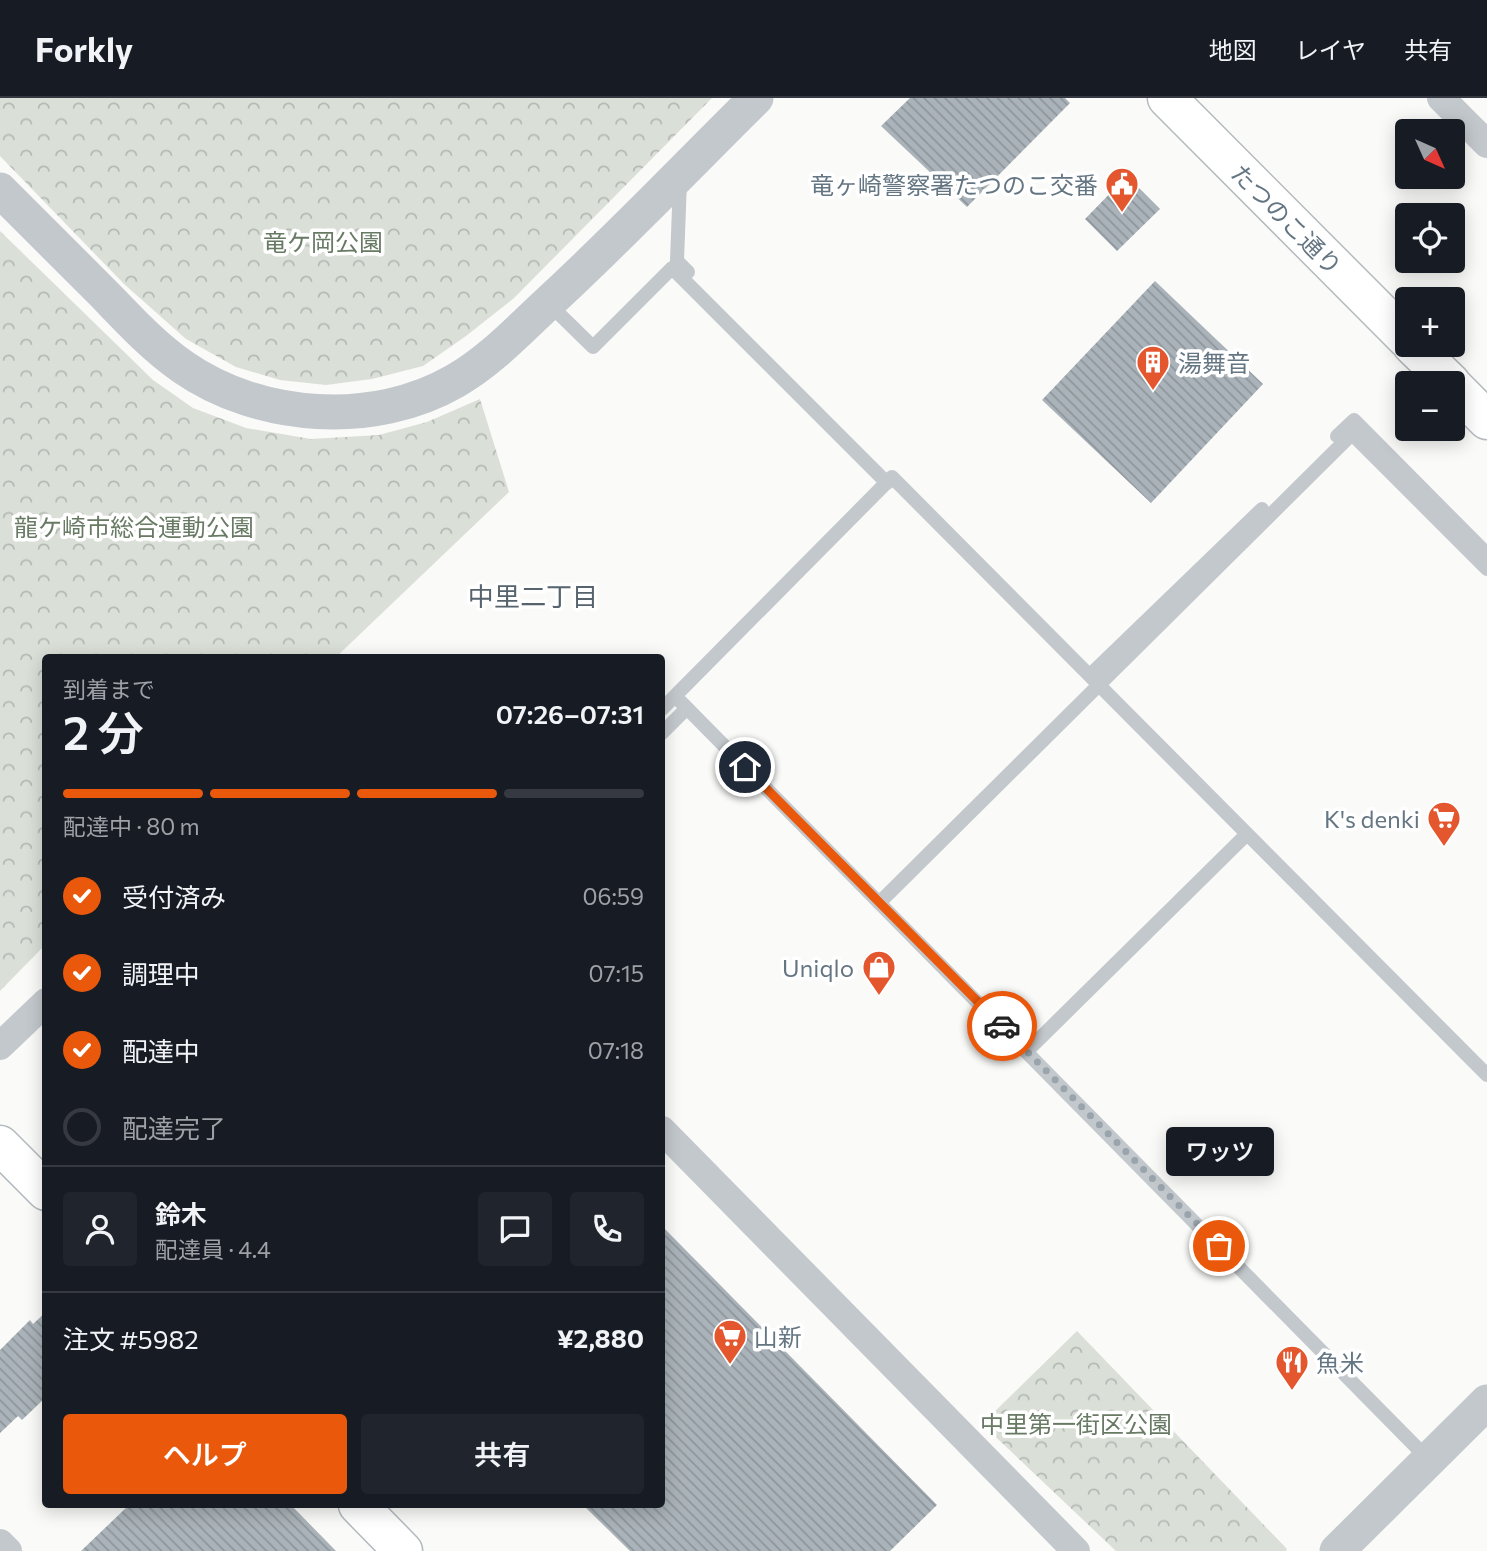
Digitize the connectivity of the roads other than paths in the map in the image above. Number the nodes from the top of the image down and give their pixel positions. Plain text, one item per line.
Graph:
1 (756, 98) edge
2 (1167, 98) edge
3 (1441, 98) edge
4 (1487, 144) edge
5 (681, 173) junction
6 (0, 190) edge
7 (548, 303) junction
8 (1395, 328) edge
9 (1424, 357) edge
10 (1439, 371) edge
11 (1465, 397) edge
12 (1487, 420) edge
13 (889, 480) junction
14 (1487, 554) edge
15 (1487, 569) edge
16 (1094, 680) junction
17 (675, 696) junction
18 (665, 706) edge
19 (687, 708) junction
20 (665, 730) edge
21 (1247, 834) junction
22 (879, 903) junction
23 (42, 1006) edge
24 (0, 1046) edge
25 (1027, 1051) junction
26 (1487, 1075) edge
27 (665, 1133) edge
28 (0, 1145) edge
29 (42, 1187) edge
30 (1487, 1402) edge
31 (1429, 1460) junction
32 (361, 1508) edge
33 (0, 1543) edge
34 (8, 1551) edge
35 (404, 1551) edge
36 (1076, 1551) edge
37 (1337, 1551) edge

1 - 5 street
2 - 8 main road, たつのこ通り
3 - 4 street
5 - 7 street
5 - 13 lane
6 - 7 street
7 - 13 lane
9 - 10 main road
11 - 12 main road
13 - 16 lane
13 - 17 lane
14 - 16 lane
15 - 16 lane
16 - 21 lane
16 - 22 lane
17 - 18 lane
17 - 19 lane
19 - 20 lane
19 - 22 lane
21 - 25 lane
21 - 26 lane
22 - 25 lane
23 - 24 street
25 - 31 lane
27 - 36 street
28 - 29 main road
30 - 31 street
31 - 37 street
32 - 35 main road
33 - 34 street

